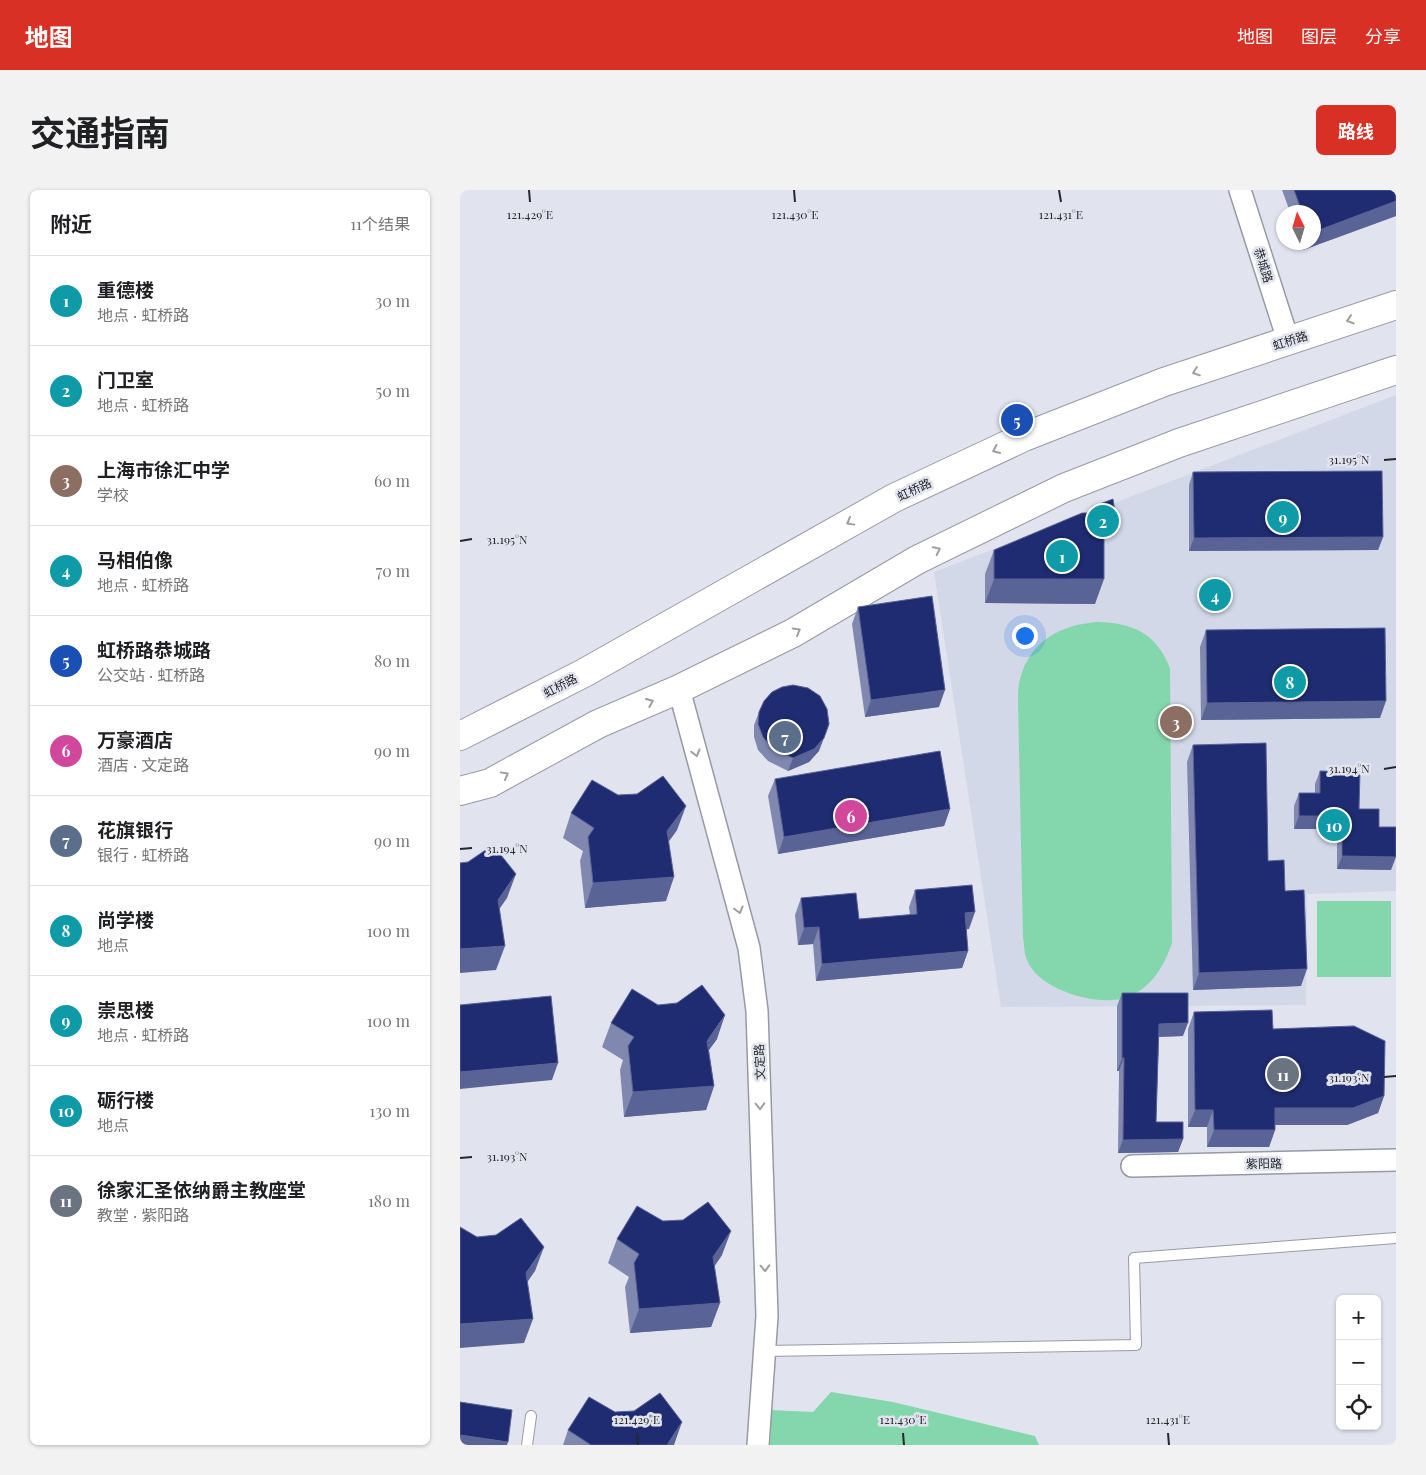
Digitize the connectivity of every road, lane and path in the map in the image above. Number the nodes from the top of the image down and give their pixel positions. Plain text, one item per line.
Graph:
1 (1240, 190) edge
2 (1396, 305) edge
3 (1288, 340) junction
4 (1396, 370) edge
5 (679, 689) junction
6 (460, 736) edge
7 (460, 792) edge
8 (1396, 1160) edge
9 (1132, 1166) dead end
10 (1396, 1238) edge
11 (764, 1351) junction
12 (531, 1416) dead end
13 (527, 1445) edge
14 (758, 1445) edge

1 - 3 street, 恭城路
2 -> 3 main road, 虹桥路
3 -> 6 main road, 虹桥路
5 -> 4 main road
7 -> 5 main road
5 -> 11 street, 文定路
8 - 9 street, 紫阳路
10 - 11 lane
11 - 14 street, 文定路
12 - 13 lane

